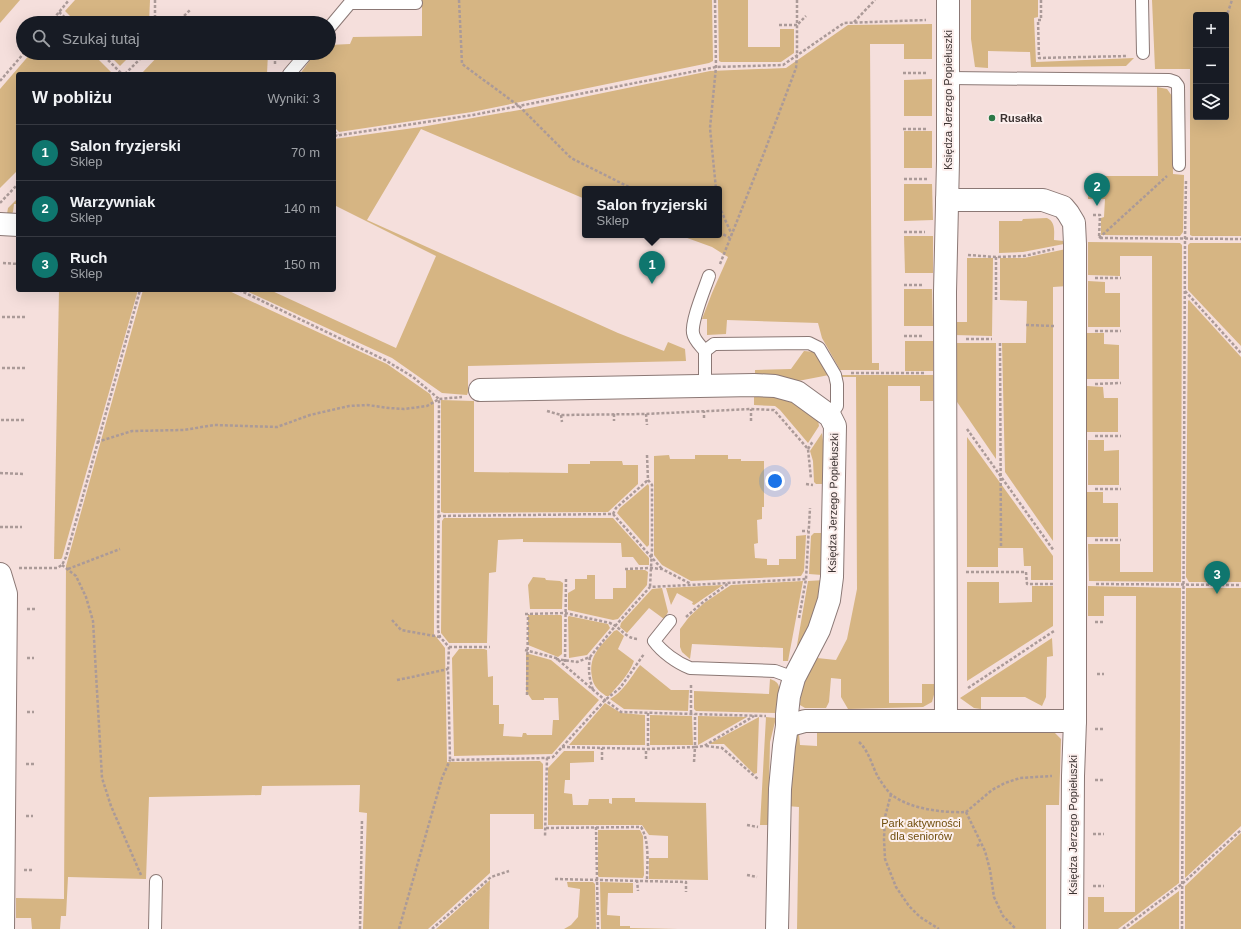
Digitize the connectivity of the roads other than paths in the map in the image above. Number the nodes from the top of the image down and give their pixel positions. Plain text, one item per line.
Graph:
1 (948, 0) edge
2 (1142, 0) edge
3 (416, 3) dead end
4 (336, 20) edge
5 (1143, 53) road end
6 (302, 60) edge
7 (291, 72) edge
8 (942, 75) junction
9 (1179, 165) road end
10 (947, 200) junction
11 (0, 224) edge
12 (16, 225) edge
13 (709, 276) road end
14 (704, 351) junction
15 (705, 386) junction
16 (480, 390) dead end
17 (830, 416) junction
18 (7, 571) edge
19 (670, 621) road end
20 (794, 678) junction
21 (787, 720) junction
22 (946, 720) junction
23 (1075, 721) junction
24 (2, 727) edge
25 (156, 881) dead end
26 (3, 929) edge
27 (155, 929) edge
28 (777, 929) edge
29 (1072, 929) edge

1 - 8 street, Księdza Jerzego Popiełuszki
2 - 5 lane
3 - 4 lane
6 - 7 lane
8 - 9 lane
8 - 10 street, Księdza Jerzego Popiełuszki
10 - 22 street, Księdza Jerzego Popiełuszki
10 - 23 street, Księdza Jerzego Popiełuszki
11 - 12 street
13 - 14 lane
14 - 15 lane
14 - 17 lane
15 - 16 street
15 - 17 street
17 - 20 street, Księdza Jerzego Popiełuszki
18 - 24 street
19 - 20 lane
20 - 21 street, Księdza Jerzego Popiełuszki
21 - 22 street
21 - 28 street, Księdza Jerzego Popiełuszki
22 - 23 street
23 - 29 street, Księdza Jerzego Popiełuszki
24 - 26 street
25 - 27 lane

